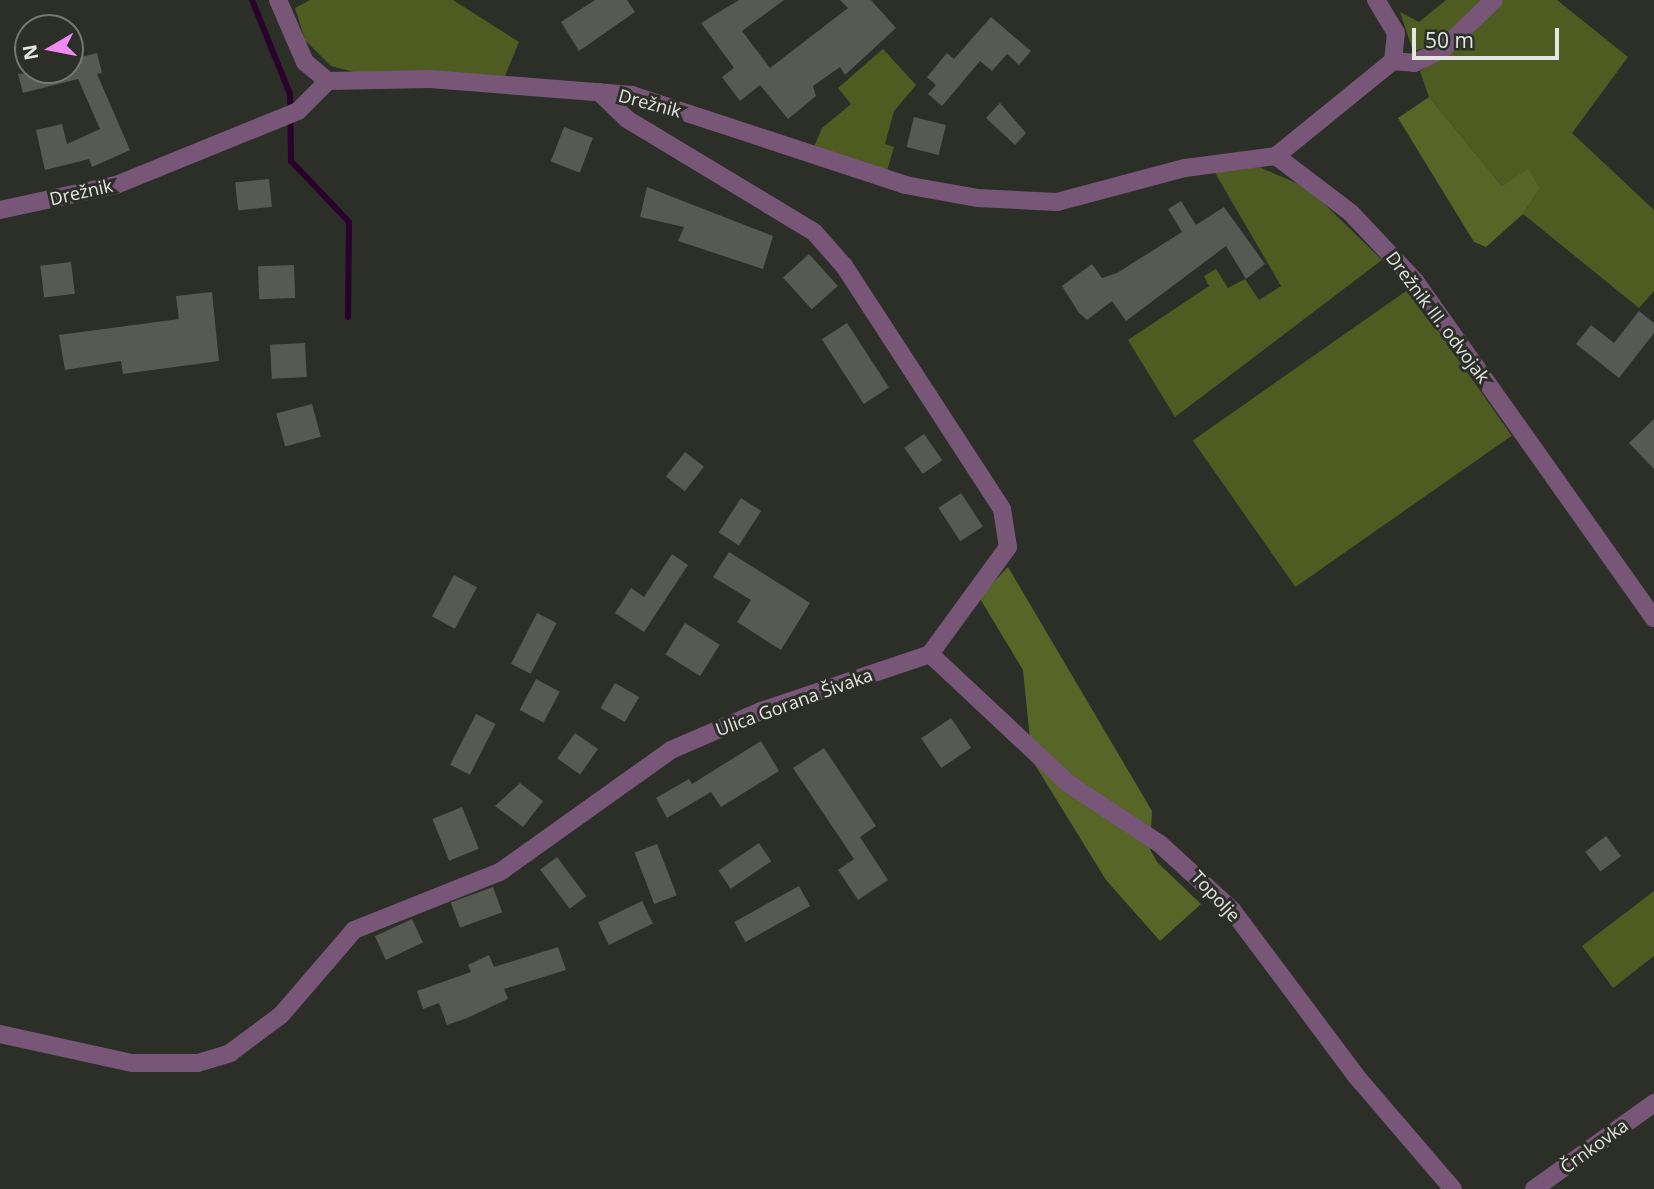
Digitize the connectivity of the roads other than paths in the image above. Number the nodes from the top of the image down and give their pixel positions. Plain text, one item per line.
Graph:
1 (278, 0) edge
2 (1376, 0) edge
3 (1494, 0) edge
4 (1393, 61) junction
5 (328, 80) junction
6 (599, 92) junction
7 (1276, 156) junction
8 (0, 210) edge
9 (1654, 618) edge
10 (930, 654) junction
11 (0, 1034) edge
12 (1654, 1102) edge
13 (1454, 1189) edge
14 (1534, 1189) edge

1 - 5 street
2 - 4 street
3 - 4 street
4 - 7 street
5 - 6 street, Drežnik
5 - 8 street, Drežnik
6 - 7 street, Drežnik
6 - 10 street
7 - 9 street, Drežnik III. odvojak
10 - 11 street, Ulica Gorana Šivaka
10 - 13 street, Topolje
12 - 14 street, Črnkovka

